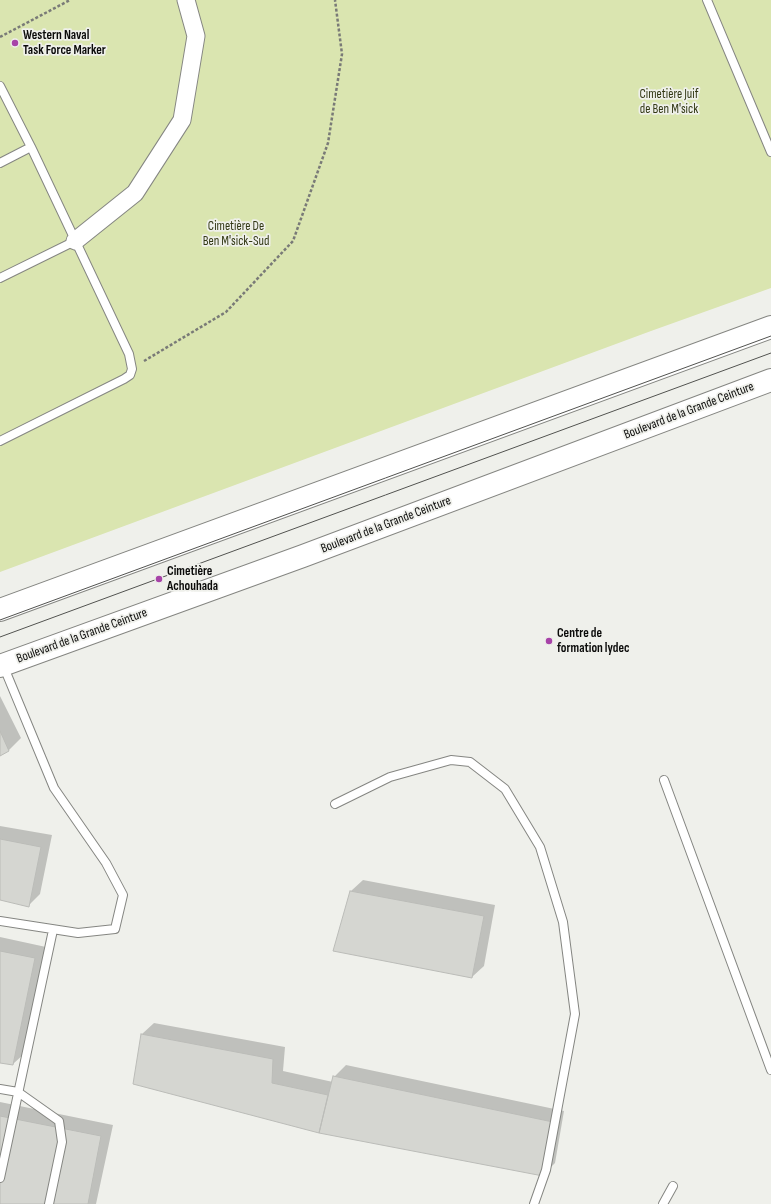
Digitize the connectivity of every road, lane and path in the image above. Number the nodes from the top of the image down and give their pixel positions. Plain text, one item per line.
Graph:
1 (70, 0) edge
2 (186, 0) edge
3 (335, 0) edge
4 (707, 0) edge
5 (0, 37) edge
6 (0, 86) edge
7 (31, 148) junction
8 (771, 152) edge
9 (0, 163) edge
10 (74, 241) junction
11 (0, 278) edge
12 (771, 327) edge
13 (132, 369) junction
14 (771, 380) edge
15 (0, 442) edge
16 (0, 610) edge
17 (1, 666) edge
18 (664, 780) dead end
19 (335, 804) dead end
20 (0, 921) edge
21 (53, 930) junction
22 (771, 1070) edge
23 (0, 1090) edge
24 (18, 1092) junction
25 (0, 1178) edge
26 (673, 1186) dead end
27 (49, 1204) edge
28 (534, 1204) edge
29 (663, 1204) edge

1 - 5 path
2 - 10 street
3 - 13 path
4 - 8 lane
6 - 7 lane
7 - 9 lane
7 - 10 lane
10 - 11 lane
10 - 13 lane
12 - 16 main road
13 - 15 lane
14 - 17 main road, Boulevard de la Grande Ceinture
17 - 21 lane
18 - 22 lane
19 - 28 lane
20 - 21 lane
21 - 24 lane
23 - 24 lane
24 - 25 lane
24 - 27 lane
26 - 29 lane

